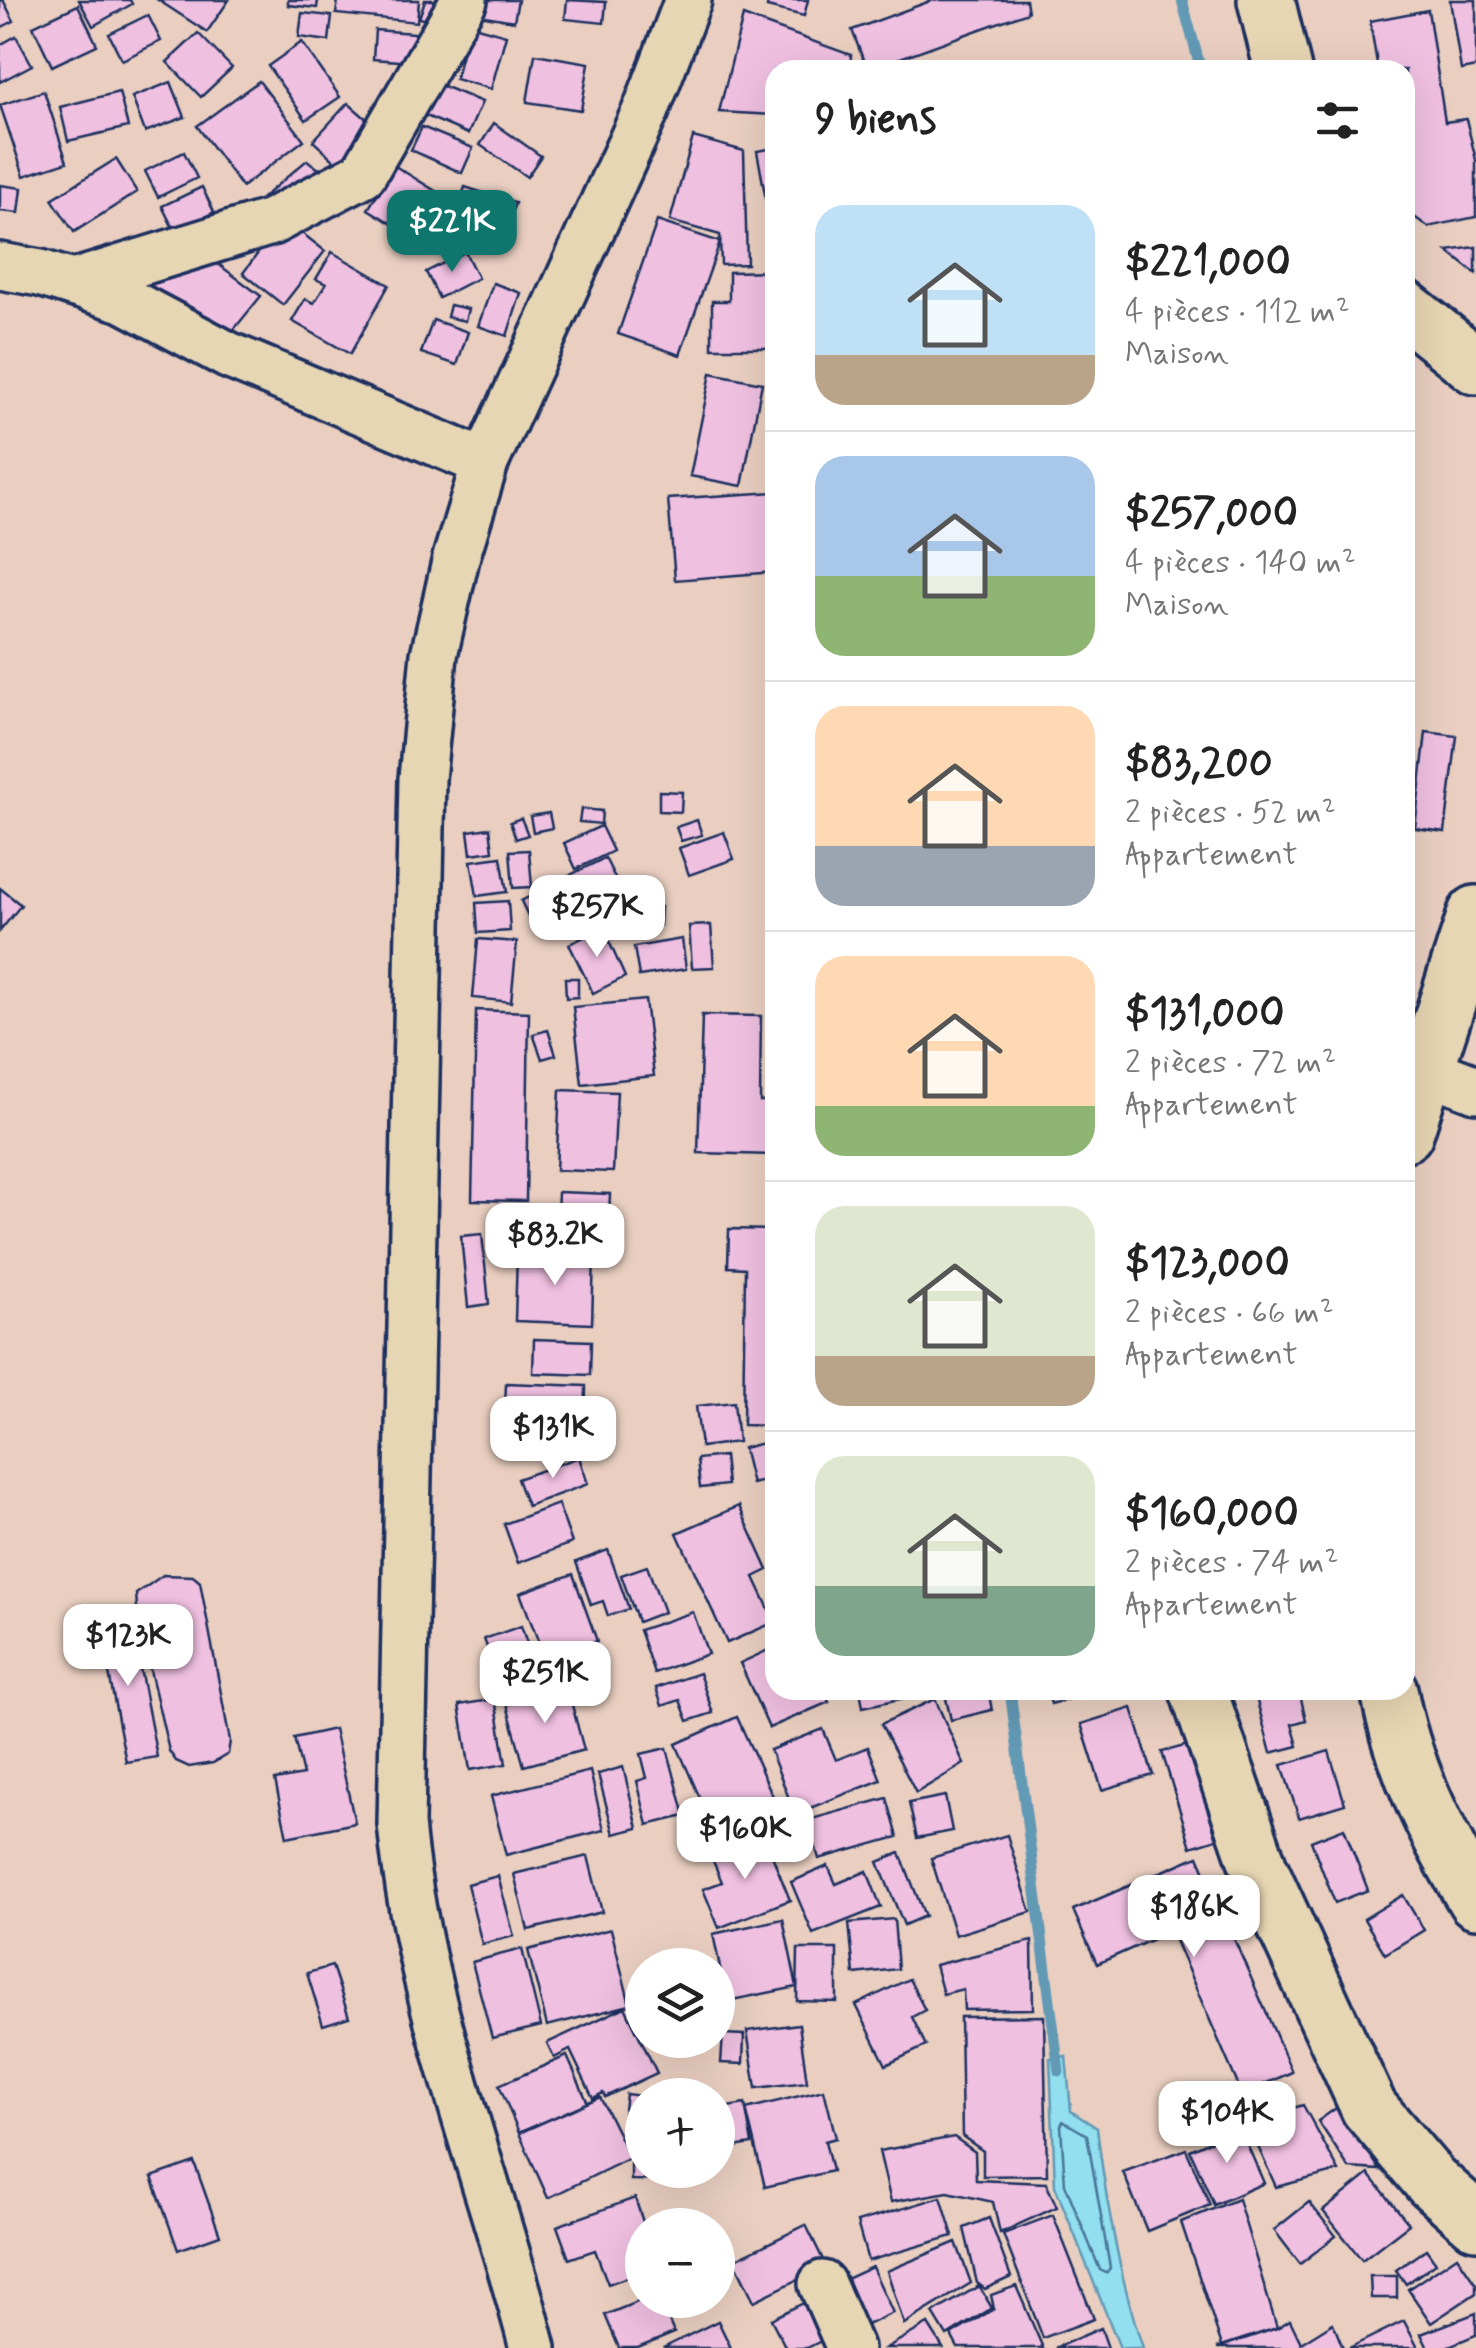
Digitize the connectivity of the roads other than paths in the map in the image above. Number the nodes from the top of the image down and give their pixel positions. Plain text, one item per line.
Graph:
1 (464, 0) edge
2 (688, 0) edge
3 (1266, 0) edge
4 (1281, 60) edge
5 (0, 266) edge
6 (73, 283) junction
7 (1415, 318) edge
8 (1476, 366) edge
9 (485, 463) junction
10 (1476, 914) edge
11 (1424, 1069) junction
12 (1476, 1088) edge
13 (1415, 1099) edge
14 (1201, 1700) edge
15 (1391, 1700) edge
16 (1476, 1900) edge
17 (1476, 2221) edge
18 (822, 2284) dead end
19 (533, 2348) edge
20 (850, 2348) edge

1 - 6 street
2 - 9 street
3 - 4 main road
5 - 6 street
6 - 9 street
7 - 8 main road
9 - 19 street
10 - 11 main road
11 - 12 street
11 - 13 main road
14 - 17 main road
15 - 16 main road
18 - 20 street

